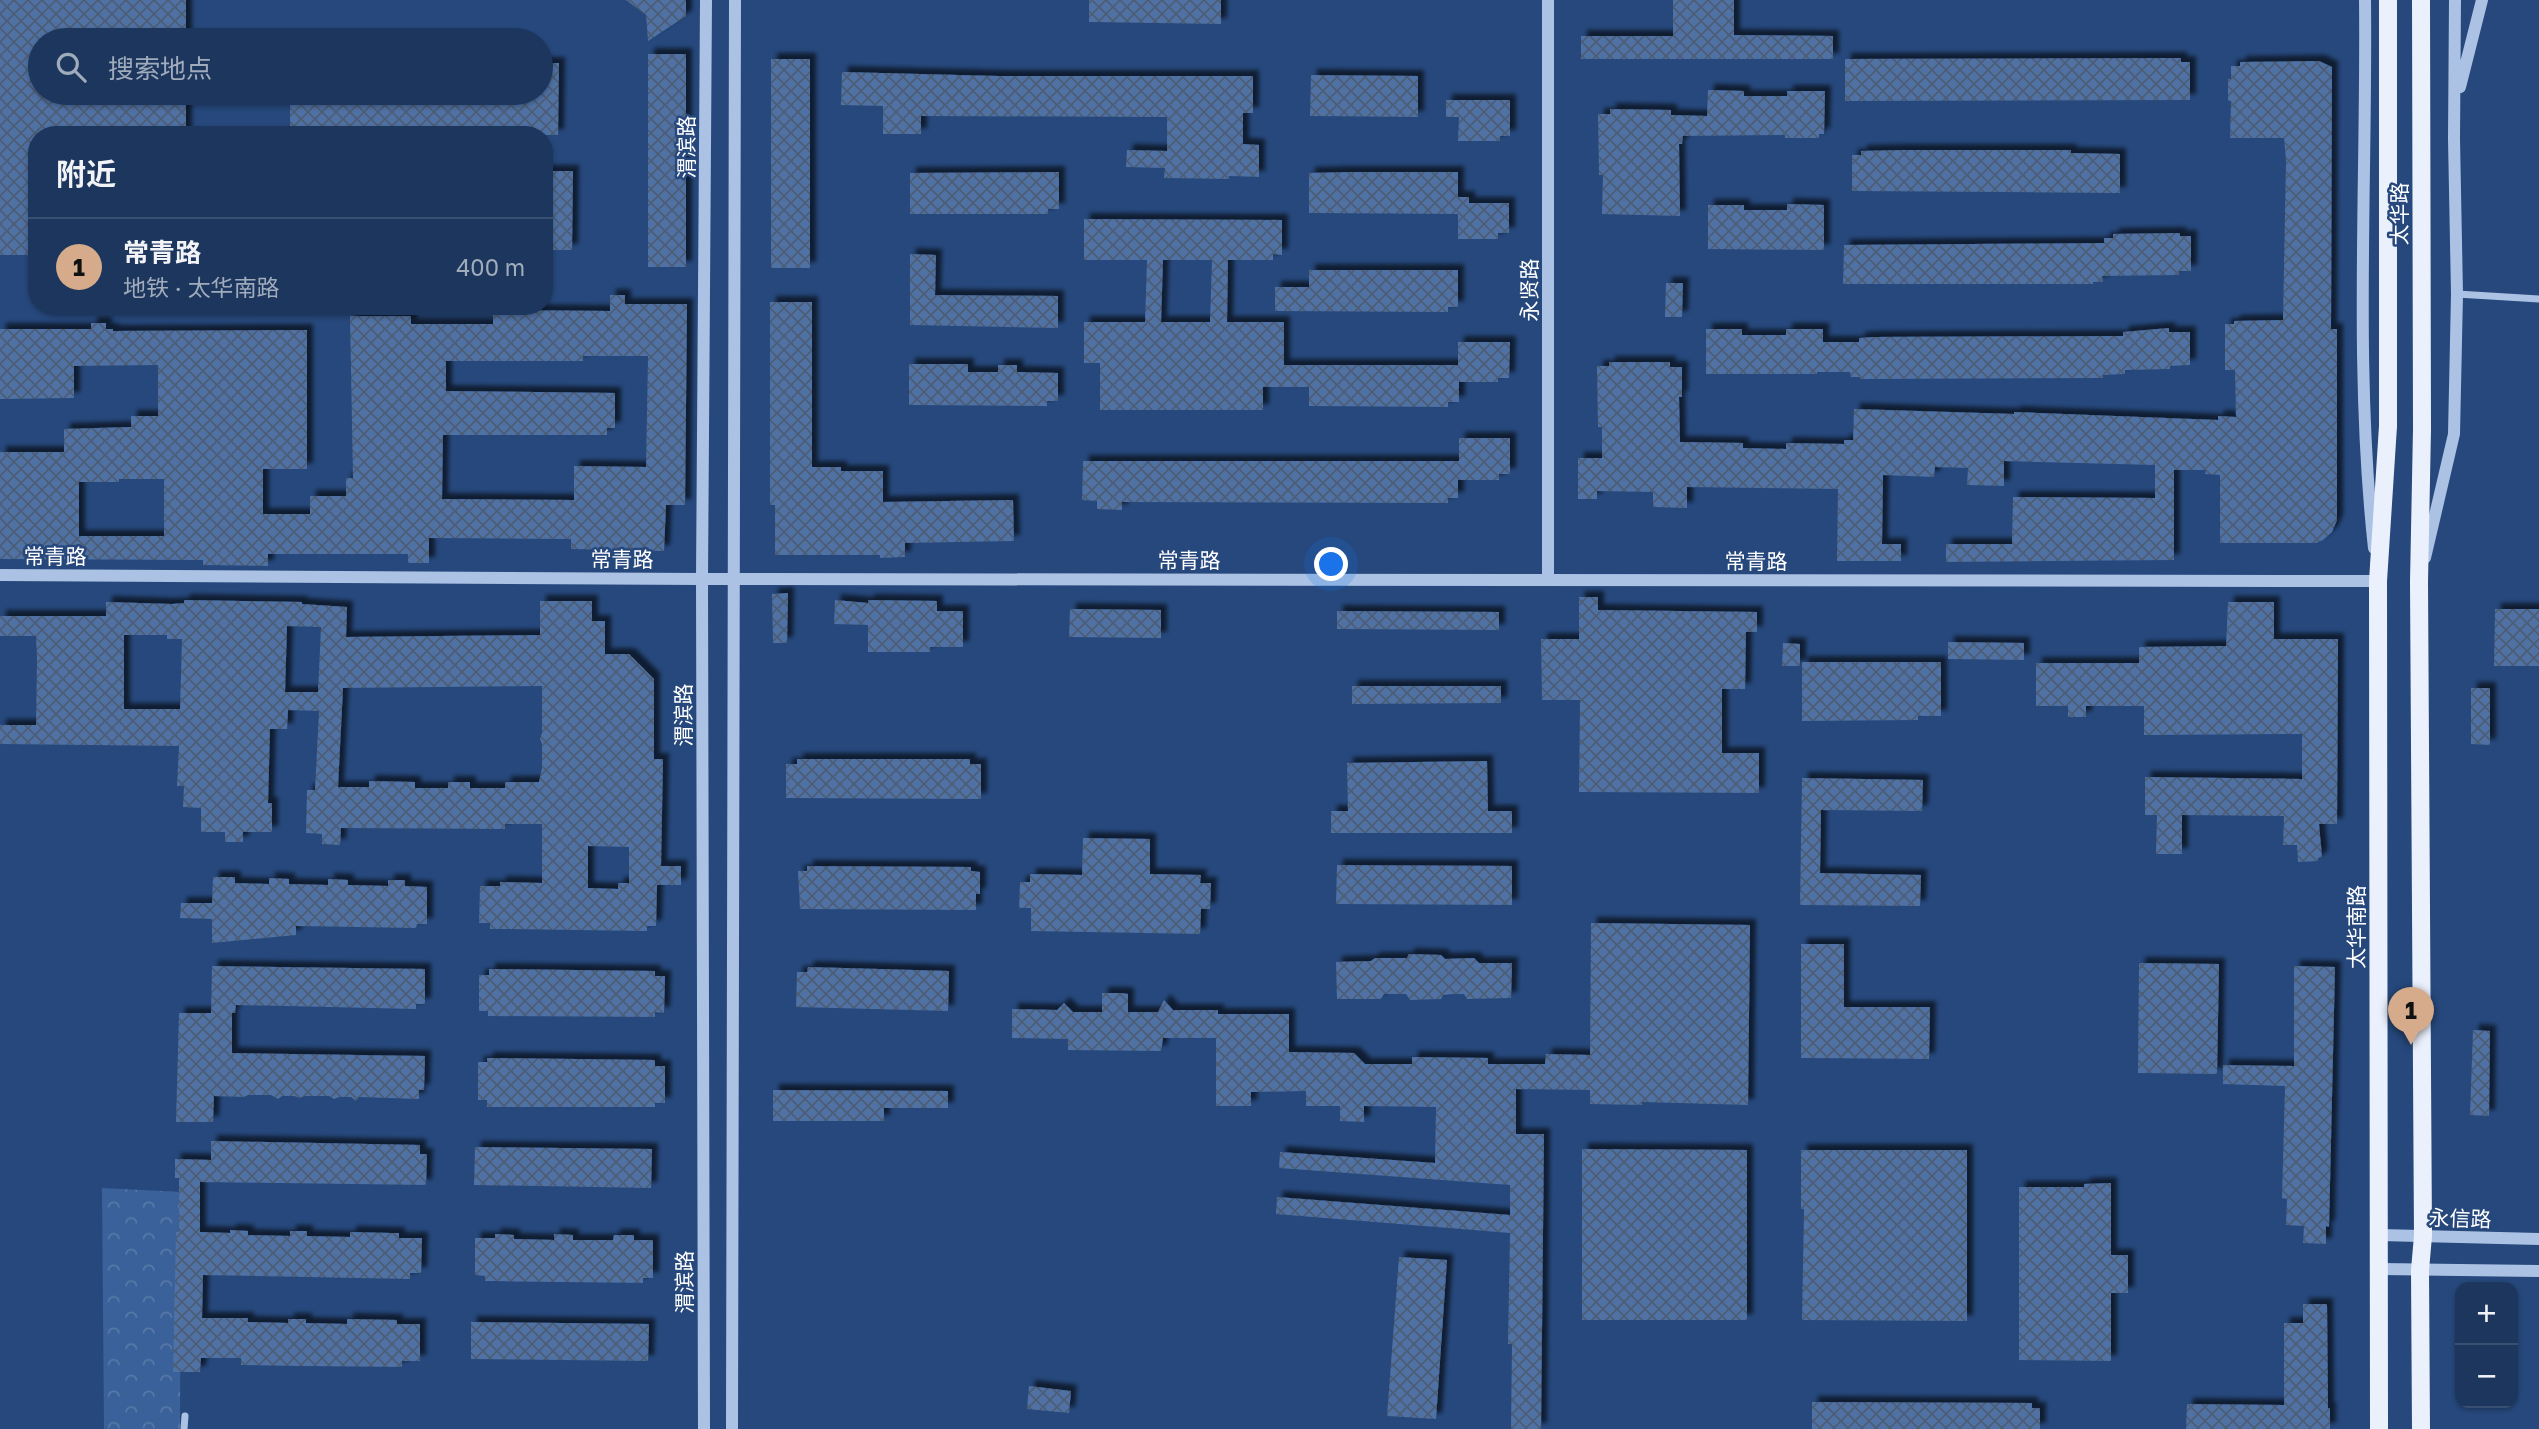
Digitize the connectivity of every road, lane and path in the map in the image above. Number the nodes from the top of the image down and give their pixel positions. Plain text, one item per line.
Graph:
1 (706, 0) edge
2 (735, 0) edge
3 (1548, 0) edge
4 (2365, 0) edge
5 (2388, 0) edge
6 (2421, 0) edge
7 (2455, 0) edge
8 (2482, 0) edge
9 (2454, 139) junction
10 (2457, 294) junction
11 (2539, 299) edge
12 (2388, 426) joint
13 (0, 575) edge
14 (733, 578) junction
15 (702, 579) junction
16 (1548, 579) junction
17 (2378, 582) junction
18 (2419, 582) junction
19 (2380, 1236) junction
20 (2423, 1236) junction
21 (2539, 1239) edge
22 (2380, 1269) junction
23 (2420, 1270) junction
24 (2539, 1271) edge
25 (185, 1416) dead end
26 (184, 1429) edge
27 (704, 1429) edge
28 (732, 1429) edge
29 (2379, 1429) edge
30 (2421, 1429) edge

1 - 15 street, 渭滨路
2 - 14 street
3 - 16 street, 永贤路
4 - 17 street
5 - 12 main road, 太华路, bridge
6 - 18 main road, 太华路, bridge
7 - 9 street
8 - 9 street
9 - 10 street
10 - 11 street
10 - 18 street
12 - 17 main road, 太华南路
13 - 15 street, 常青路
14 - 15 street, 常青路
14 - 16 street, 常青路
14 - 28 street
15 - 27 street, 渭滨路
16 - 17 street, 常青路
17 - 19 main road, 太华南路
18 - 20 main road
19 - 20 street, 永信路
19 - 22 main road, 太华南路
20 - 21 street, 永信路
20 - 23 main road
22 - 23 street
22 - 29 main road, 太华南路
23 - 24 street
23 - 30 main road
25 - 26 street

